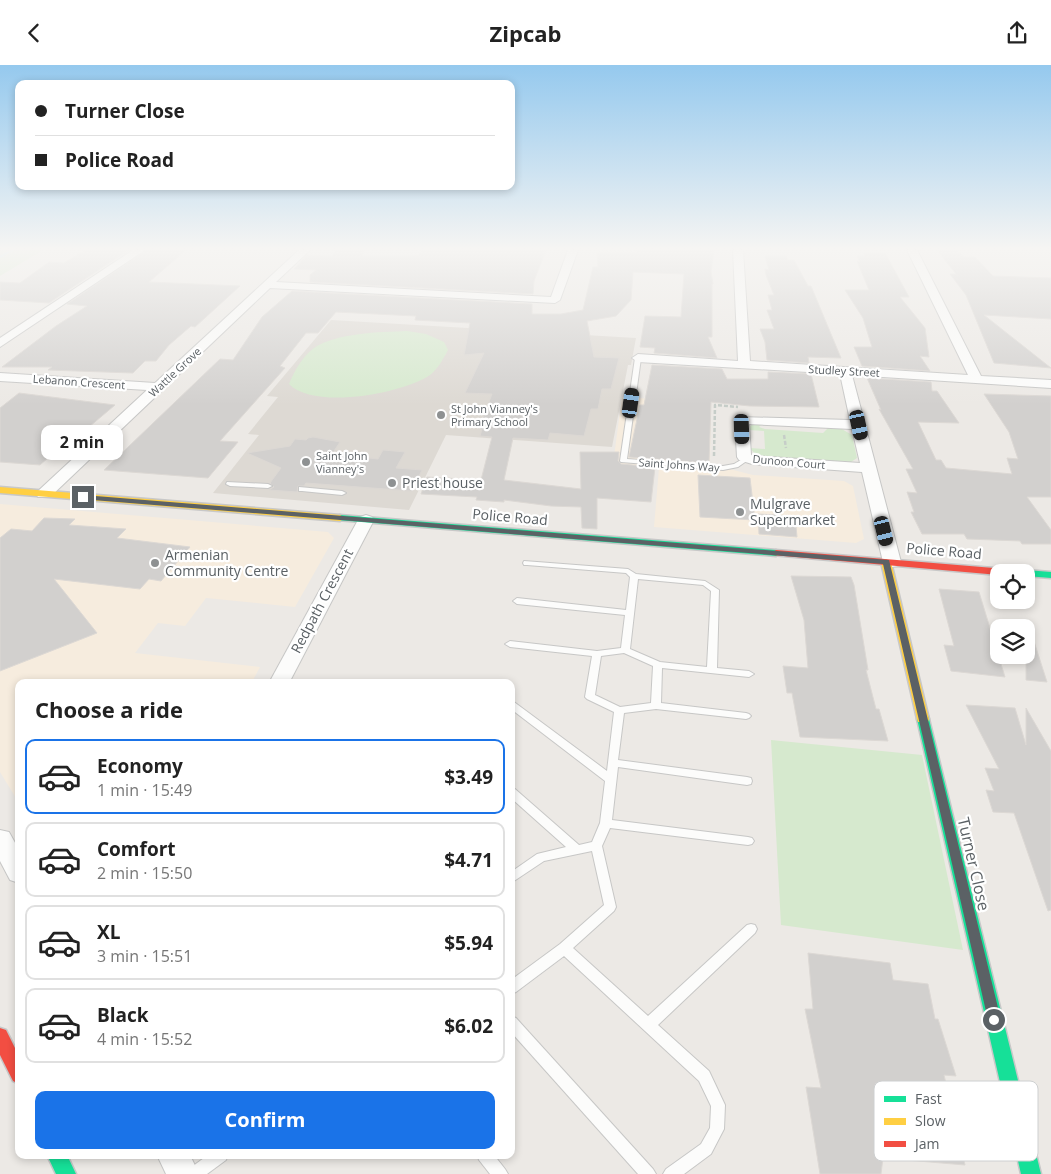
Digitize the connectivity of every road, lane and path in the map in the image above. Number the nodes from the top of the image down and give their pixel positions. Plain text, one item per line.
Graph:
1 (62, 302) edge
2 (250, 302) edge
3 (741, 302) edge
4 (938, 302) edge
5 (0, 343) edge
6 (638, 358) joint
7 (744, 365) junction
8 (845, 371) junction
9 (0, 377) edge
10 (976, 379) junction
11 (1051, 383) edge
12 (159, 387) junction
13 (782, 421) junction
14 (859, 425) junction
15 (746, 459) junction
16 (788, 463) junction
17 (868, 468) junction
18 (230, 483) dead end
19 (268, 486) dead end
20 (302, 489) dead end
21 (0, 490) edge
22 (342, 493) dead end
23 (44, 494) junction
24 (366, 520) junction
25 (889, 562) junction
26 (527, 563) dead end
27 (990, 571) edge
28 (1035, 574) edge
29 (1051, 575) edge
30 (634, 576) junction
31 (517, 601) dead end
32 (630, 613) junction
33 (510, 644) dead end
34 (625, 650) junction
35 (597, 654) junction
36 (658, 665) junction
37 (712, 670) junction
38 (749, 674) dead end
39 (281, 679) edge
40 (656, 706) junction
41 (515, 707) edge
42 (619, 710) junction
43 (746, 716) dead end
44 (613, 763) junction
45 (611, 780) junction
46 (747, 781) dead end
47 (515, 796) edge
48 (606, 823) junction
49 (748, 841) dead end
50 (596, 846) junction
51 (6, 848) edge
52 (577, 850) junction
53 (15, 865) edge
54 (515, 875) edge
55 (752, 929) dead end
56 (564, 948) junction
57 (515, 985) edge
58 (649, 1024) junction
59 (515, 1026) edge
60 (0, 1036) edge
61 (15, 1067) edge
62 (1009, 1081) edge
63 (59, 1159) edge
64 (175, 1159) edge
65 (215, 1159) edge
66 (487, 1159) edge
67 (1028, 1161) edge
68 (66, 1174) edge
69 (183, 1174) edge
70 (194, 1174) edge
71 (500, 1174) edge
72 (648, 1174) edge
73 (671, 1174) edge
74 (1031, 1174) edge

1 - 5 street
2 - 12 street, Wattle Grove
3 - 7 street
4 - 10 street
6 - 7 street, Studley Street
6 - 15 lane, Saint Johns Way
7 - 8 street, Studley Street
8 - 10 street, Studley Street
8 - 14 street
9 - 12 street, Lebanon Crescent
10 - 11 street, Studley Street
12 - 23 street, Wattle Grove
13 - 14 street, Dunoon Court
13 - 15 street, Dunoon Court
13 - 16 path
14 - 17 street
15 - 16 street, Dunoon Court
16 - 17 street, Dunoon Court
17 - 25 street
18 - 19 lane
20 - 22 lane
21 - 23 main road, Police Road
23 - 24 main road, Police Road
24 - 25 main road, Police Road
24 - 39 street, Redpath Crescent
25 - 27 main road, Police Road
25 - 62 main road, Turner Close
26 - 30 lane
28 - 29 main road
30 - 32 lane
30 - 37 lane
31 - 32 lane
32 - 34 lane
33 - 35 lane
34 - 35 lane
34 - 36 lane
35 - 42 lane
36 - 37 lane
36 - 40 lane
37 - 38 lane
40 - 42 lane
40 - 43 lane
41 - 45 lane
42 - 44 lane
44 - 45 lane
44 - 46 lane
45 - 48 lane
47 - 52 lane
48 - 49 lane
48 - 50 lane
50 - 52 lane
50 - 56 lane
51 - 53 street
52 - 54 lane
55 - 58 lane
56 - 57 lane
56 - 58 lane
58 - 73 lane
59 - 72 lane
60 - 61 main road
63 - 68 main road
64 - 69 street
65 - 70 lane
66 - 71 lane
67 - 74 main road, Turner Close

